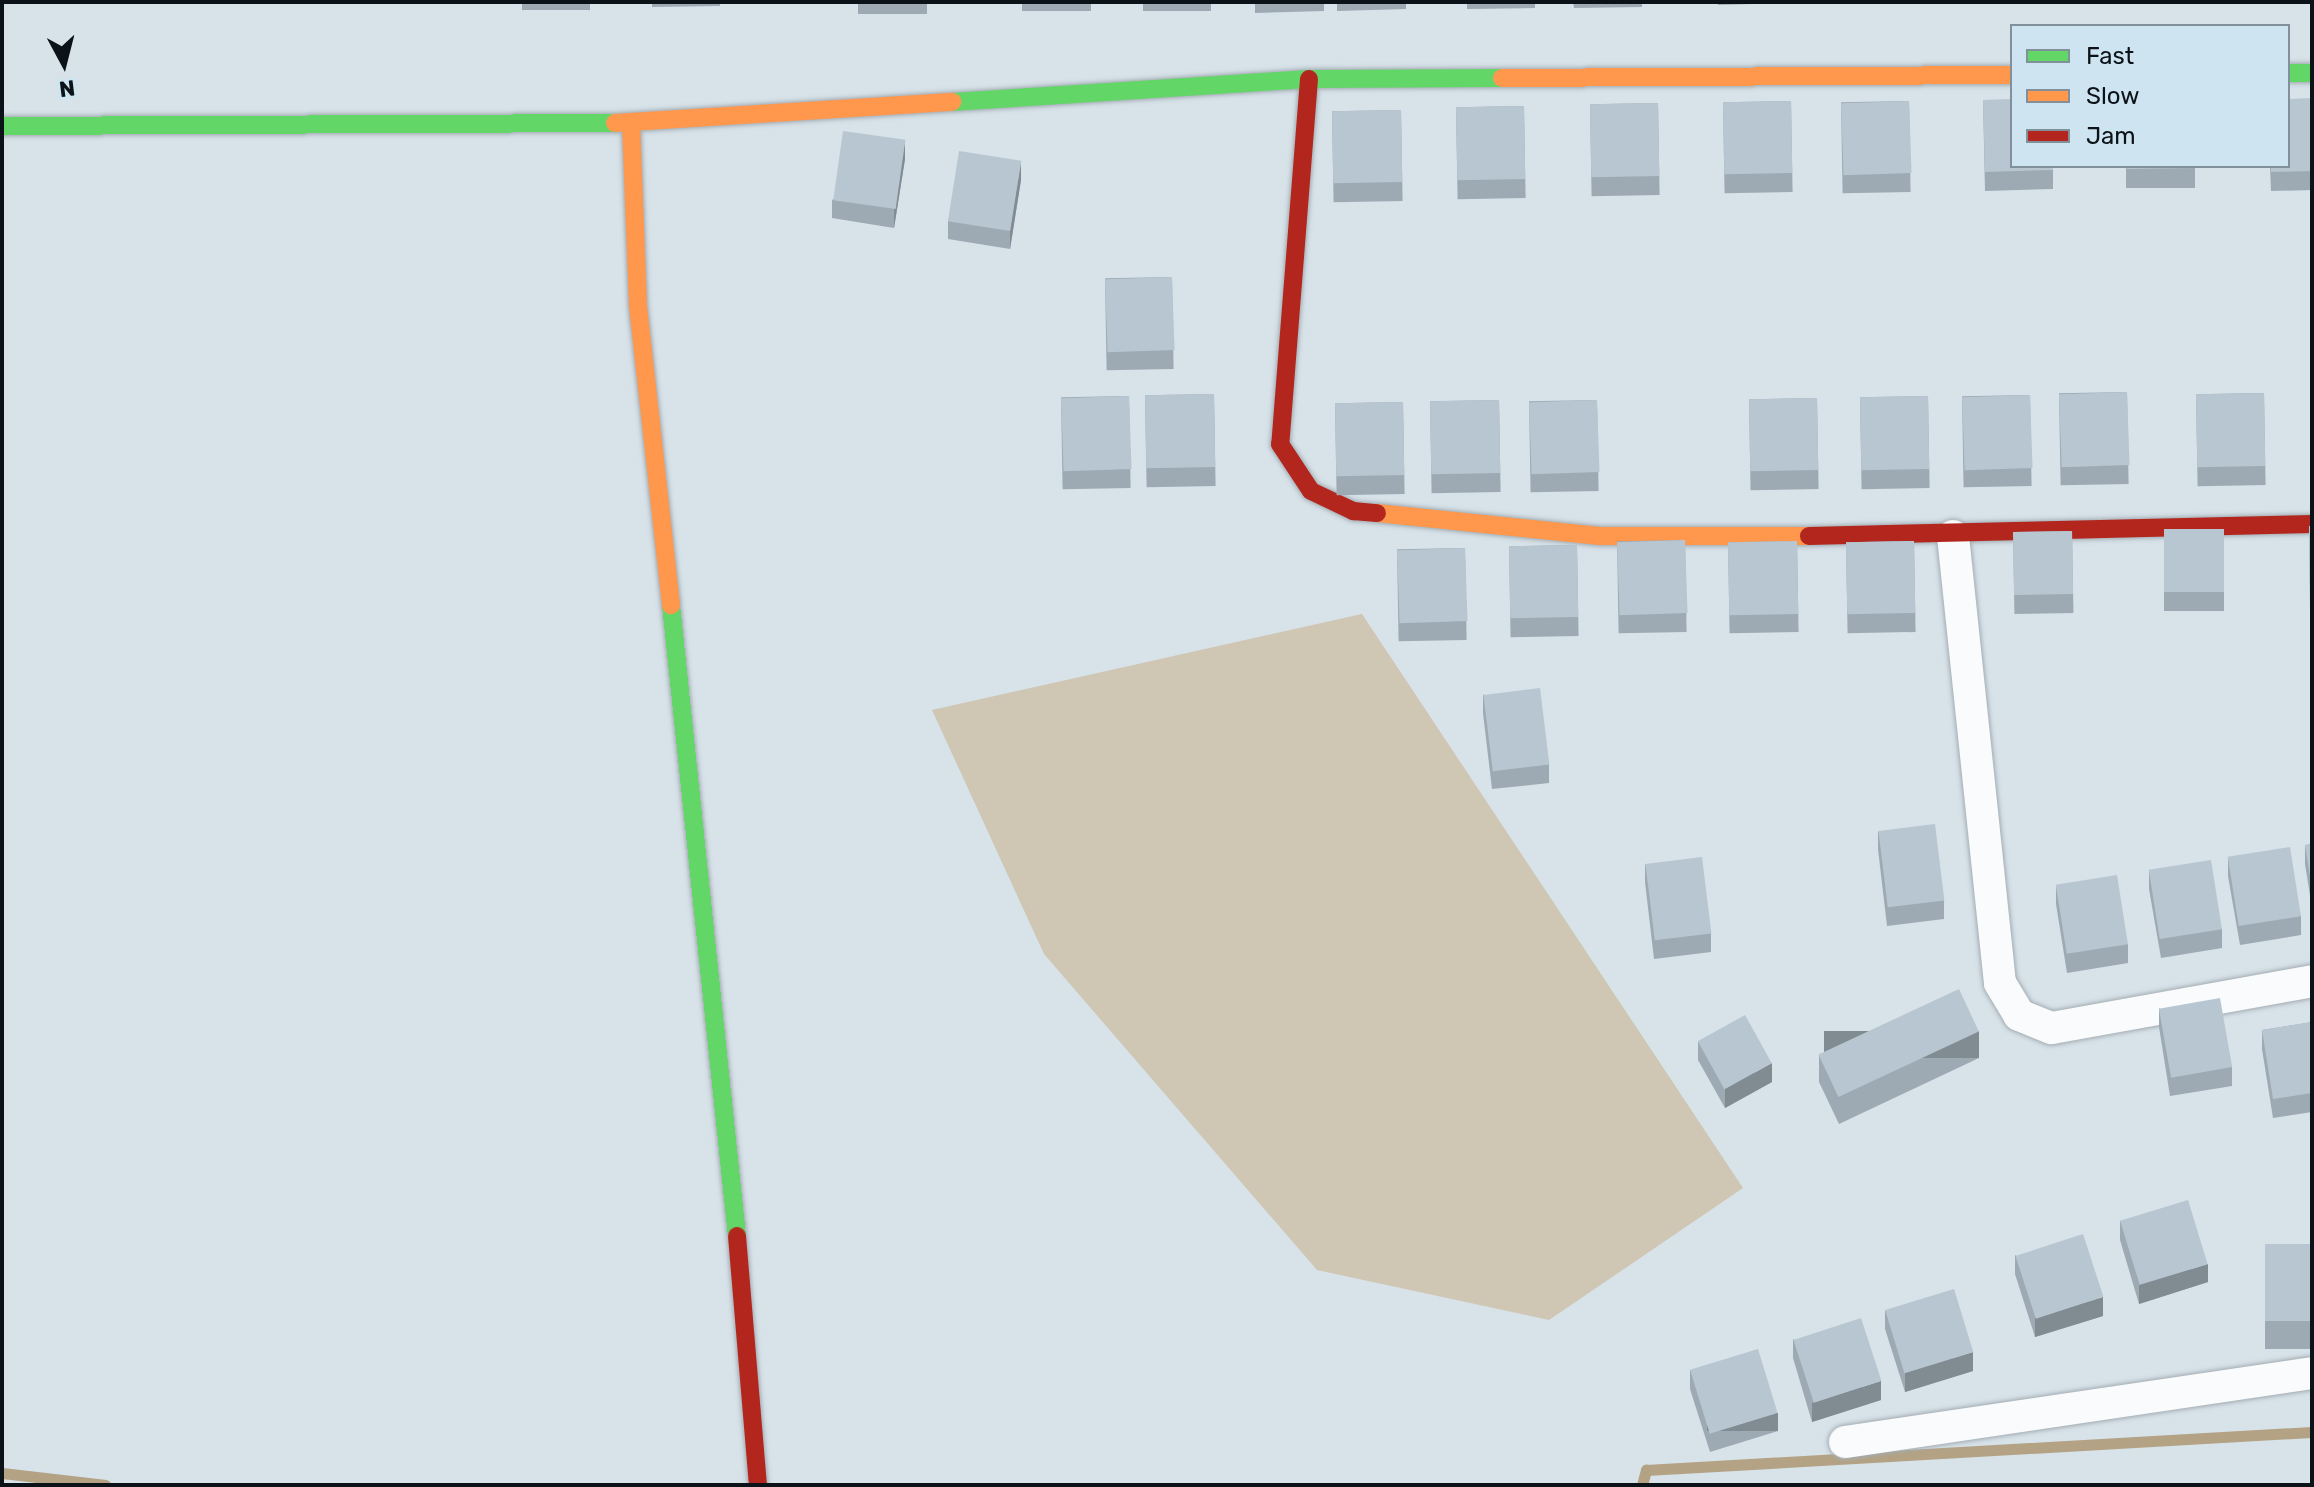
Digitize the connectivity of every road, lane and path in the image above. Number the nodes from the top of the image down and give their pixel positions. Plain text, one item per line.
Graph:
1 (2290, 73) edge
2 (2312, 73) edge
3 (2010, 75) edge
4 (1309, 79) junction
5 (631, 123) junction
6 (2, 126) edge
7 (2312, 524) edge
8 (1953, 536) junction
9 (2312, 981) edge
10 (2312, 1373) edge
11 (1845, 1442) dead end
12 (758, 1485) edge

1 - 2 street
3 - 4 street
4 - 5 street
4 - 8 street
5 - 6 street
5 - 12 street
7 - 8 street
8 - 9 street
10 - 11 street

